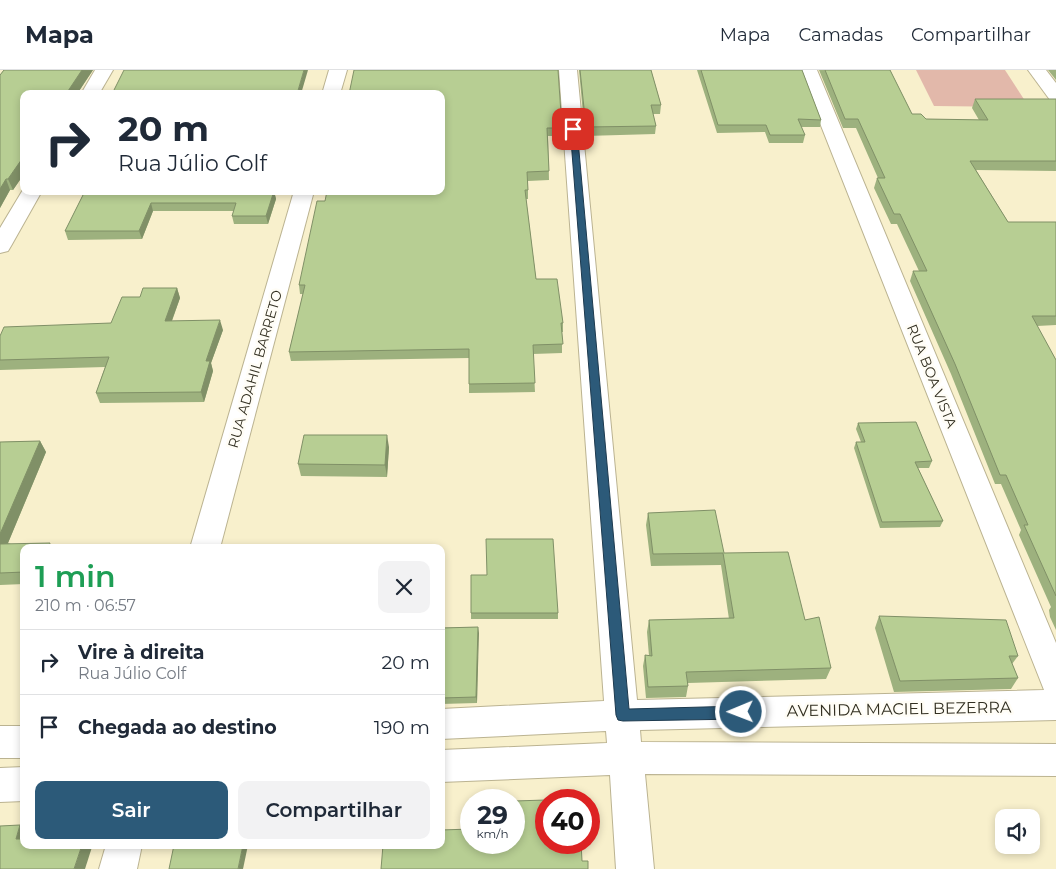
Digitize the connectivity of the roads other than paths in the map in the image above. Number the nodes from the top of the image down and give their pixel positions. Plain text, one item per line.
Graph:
1 (104, 70) edge
2 (338, 70) edge
3 (568, 70) edge
4 (808, 70) edge
5 (1037, 70) edge
6 (92, 90) edge
7 (332, 90) edge
8 (1056, 96) edge
9 (30, 195) edge
10 (303, 195) edge
11 (0, 246) edge
12 (206, 544) edge
13 (1056, 682) edge
14 (1056, 705) edge
15 (623, 715) junction
16 (445, 724) edge
17 (0, 742) edge
18 (20, 742) edge
19 (625, 758) junction
20 (1056, 760) edge
21 (445, 766) edge
22 (20, 784) edge
23 (0, 786) edge
24 (123, 849) edge
25 (118, 869) edge
26 (635, 869) edge

1 - 6 street
2 - 7 street
3 - 15 street
4 - 13 street, RUA BOA VISTA
5 - 8 street
9 - 11 street
10 - 12 street, RUA ADAHIL BARRETO
14 - 15 street, AVENIDA MACIEL BEZERRA
15 - 16 street, AVENIDA MACIEL BEZERRA
15 - 19 street
17 - 18 street
19 - 20 street
19 - 21 street
19 - 26 street
22 - 23 street
24 - 25 street

